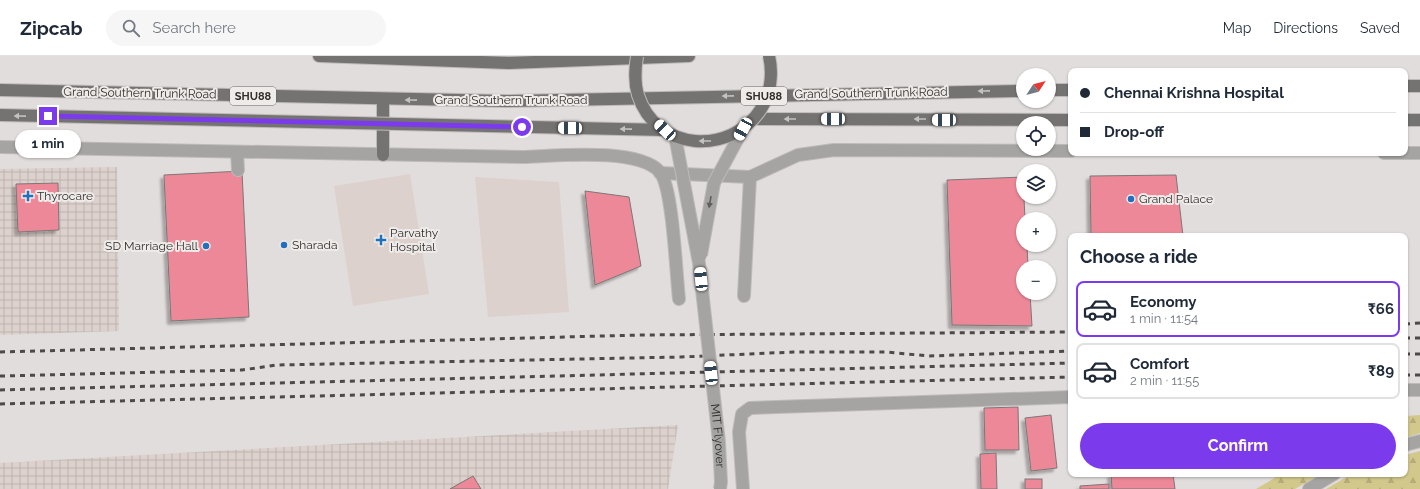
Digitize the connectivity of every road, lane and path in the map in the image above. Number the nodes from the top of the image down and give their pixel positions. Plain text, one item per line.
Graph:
1 (319, 56) edge
2 (637, 56) edge
3 (690, 56) edge
4 (769, 56) edge
5 (1408, 86) edge
6 (1420, 86) edge
7 (0, 90) edge
8 (1056, 90) edge
9 (1068, 90) edge
10 (1016, 91) edge
11 (383, 99) junction
12 (0, 115) edge
13 (754, 119) junction
14 (1068, 120) edge
15 (1408, 120) edge
16 (1420, 120) edge
17 (743, 129) junction
18 (670, 133) junction
19 (0, 147) edge
20 (1068, 151) edge
21 (237, 152) junction
22 (1408, 153) edge
23 (1420, 153) edge
24 (383, 155) junction
25 (238, 170) dead end
26 (660, 173) junction
27 (750, 177) junction
28 (699, 263) junction
29 (744, 296) dead end
30 (679, 299) dead end
31 (1408, 390) edge
32 (1420, 390) edge
33 (1068, 397) edge
34 (1420, 441) edge
35 (1408, 445) edge
36 (1329, 477) edge
37 (720, 489) edge
38 (743, 489) edge
39 (1309, 489) edge

1 - 3 main road
2 - 18 main road, bridge
4 - 13 main road, bridge
5 - 6 main road
7 - 11 main road, Grand Southern Trunk Road / SHU88
8 - 9 main road
10 -> 11 main road, Grand Southern Trunk Road / SHU88
11 - 24 main road
18 -> 12 main road, bridge
14 -> 13 main road
13 - 17 main road, bridge
15 - 16 main road
17 -> 18 main road, bridge
17 -> 28 street, MIT Flyover, bridge
18 - 28 street, MIT Flyover, bridge
19 - 21 street
20 - 27 street
21 - 24 street
21 - 25 street
22 - 23 street
24 - 26 street
26 - 27 street
26 - 30 street
27 - 29 street
28 - 37 street, MIT Flyover, bridge
31 - 32 street
33 - 38 street
34 - 35 street
36 - 39 street

